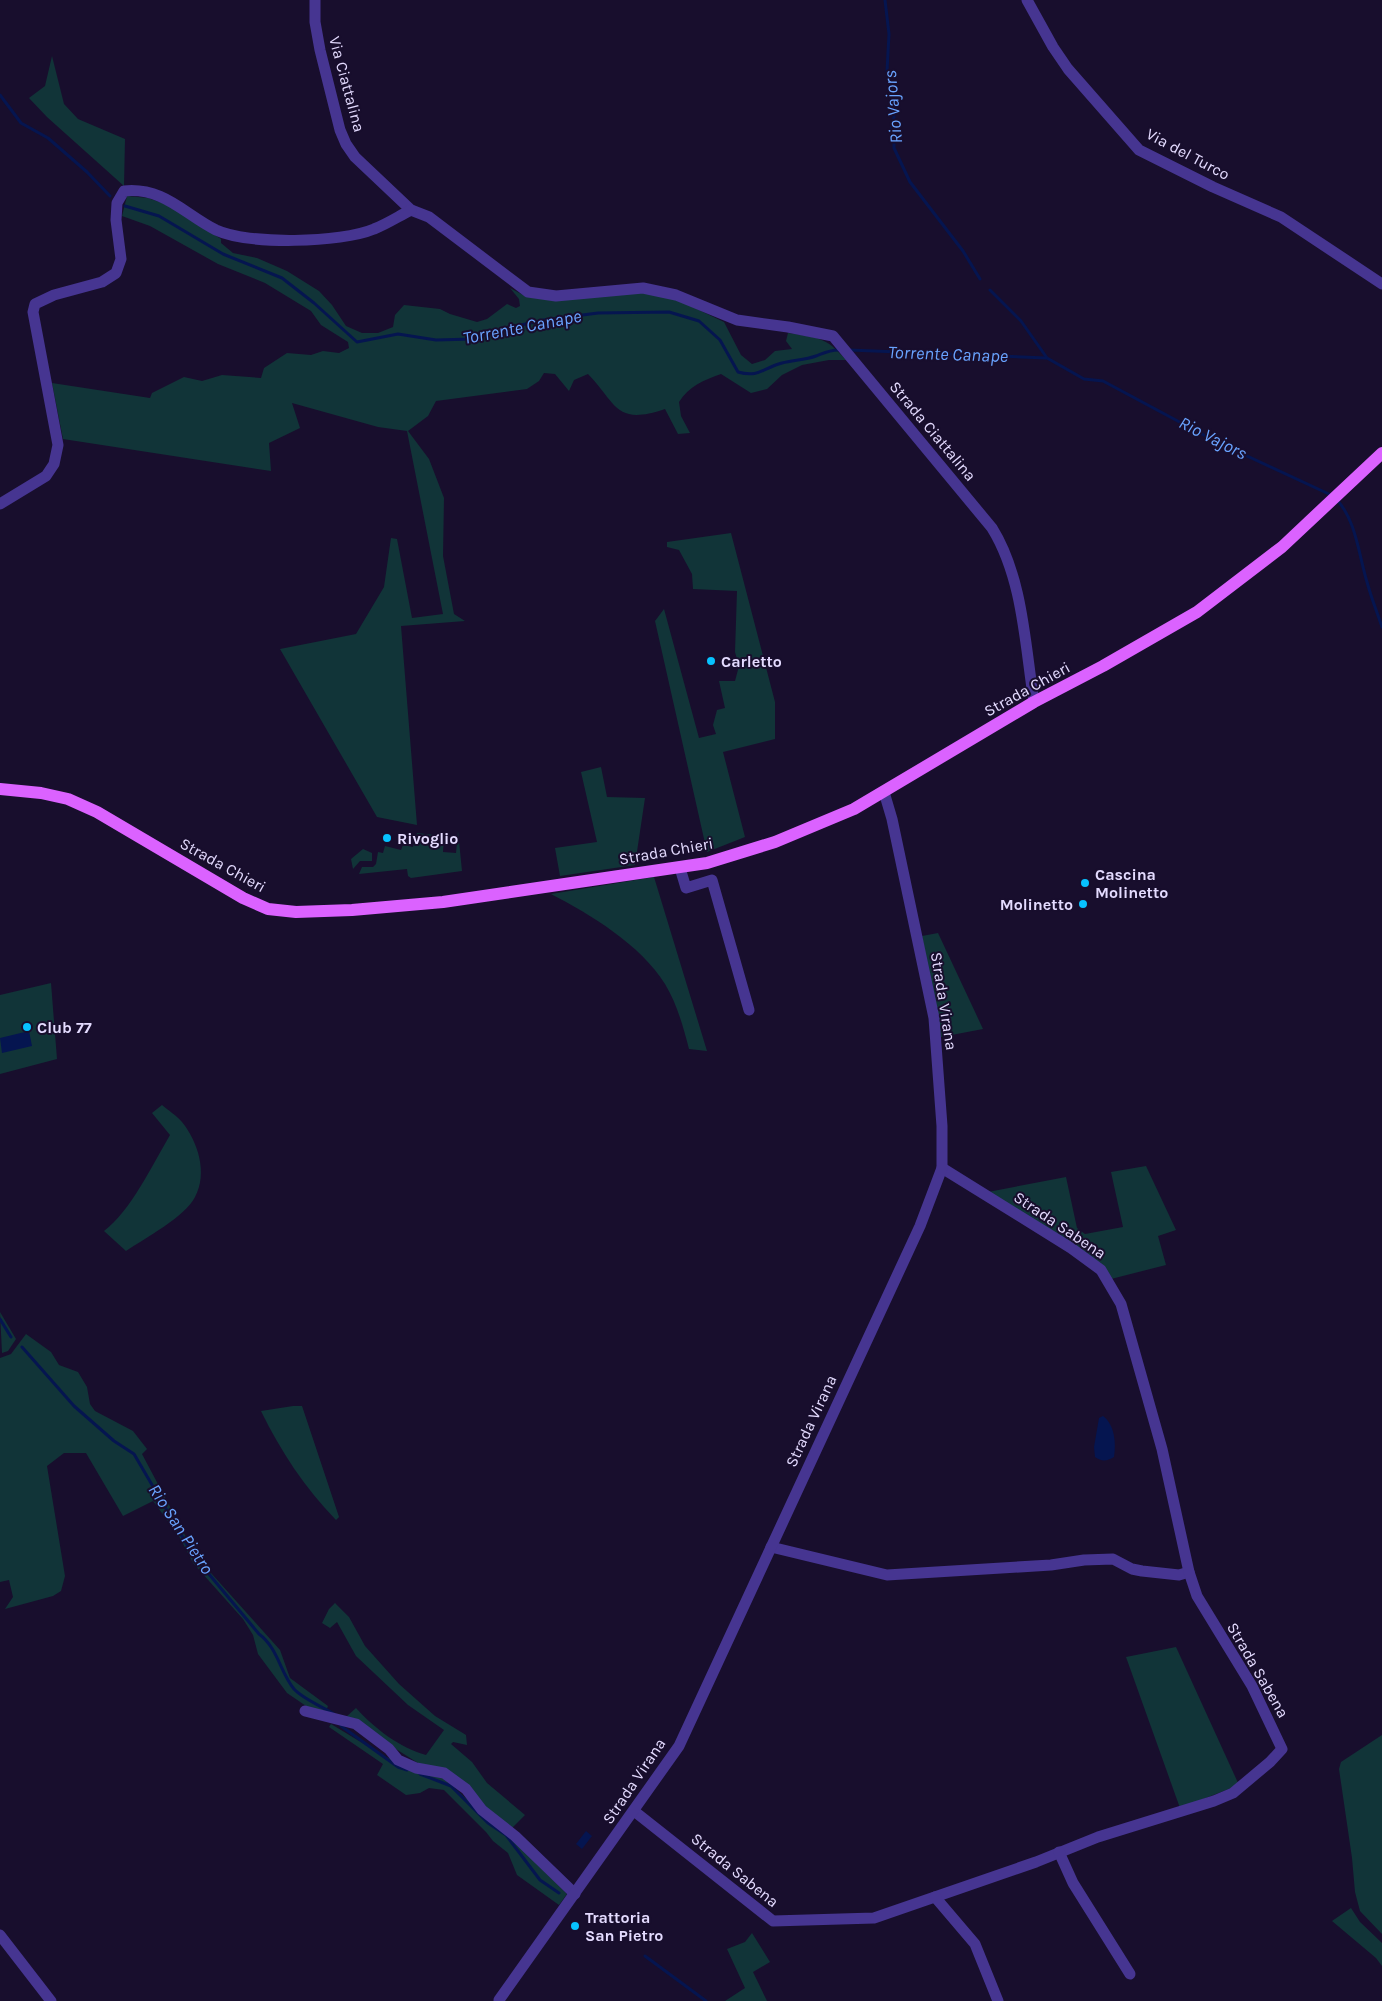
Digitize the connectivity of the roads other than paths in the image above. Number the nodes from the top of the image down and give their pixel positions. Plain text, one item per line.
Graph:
1 (315, 0) edge
2 (1027, 0) edge
3 (411, 210) junction
4 (1382, 284) edge
5 (1382, 454) edge
6 (0, 504) edge
7 (1034, 702) junction
8 (0, 789) edge
9 (884, 792) junction
10 (680, 868) junction
11 (749, 1010) dead end
12 (942, 1168) junction
13 (771, 1547) junction
14 (1189, 1572) junction
15 (305, 1711) dead end
16 (634, 1811) junction
17 (1059, 1852) junction
18 (575, 1894) junction
19 (935, 1897) junction
20 (0, 1935) edge
21 (1130, 1974) dead end
22 (51, 2001) edge
23 (498, 2001) edge
24 (998, 2001) edge

1 - 3 street, Via Ciattalina
2 - 4 street, Via del Turco
3 - 6 street
3 - 7 street, Strada Ciattalina
5 - 7 main road, Strada Chieri
7 - 9 main road, Strada Chieri
8 - 10 main road, Strada Chieri
9 - 10 main road, Strada Chieri
9 - 12 street, Strada Virana
10 - 11 street
12 - 13 street, Strada Virana
12 - 14 street, Strada Sabena
13 - 14 street
13 - 16 street, Strada Virana
14 - 17 street, Strada Sabena
15 - 18 street
16 - 18 street, Strada Virana
16 - 19 street, Strada Sabena
17 - 19 street, Strada Sabena
17 - 21 street
18 - 23 street, Strada Virana
19 - 24 street
20 - 22 street

